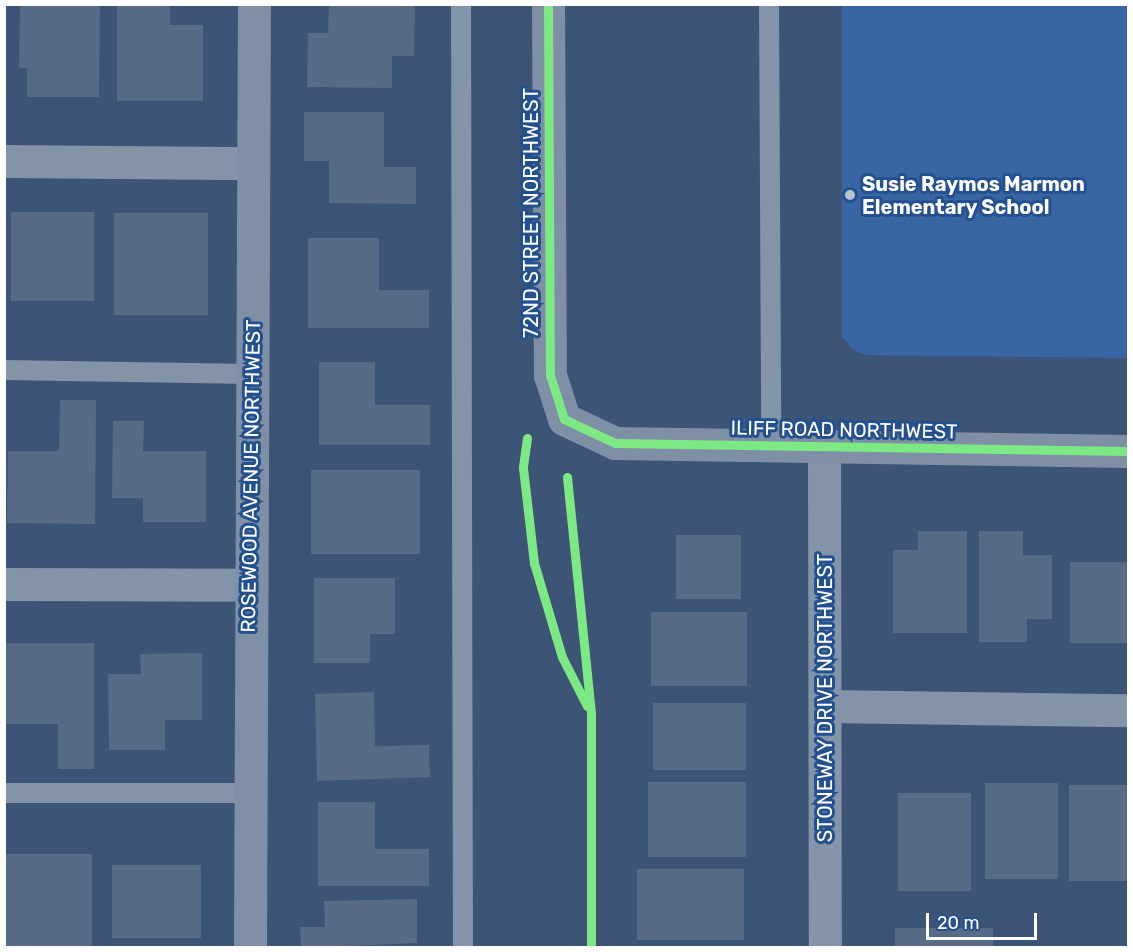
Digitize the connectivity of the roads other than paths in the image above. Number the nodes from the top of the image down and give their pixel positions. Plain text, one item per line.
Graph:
1 (254, 4) edge
2 (461, 4) edge
3 (548, 4) edge
4 (769, 4) edge
5 (4, 161) edge
6 (253, 163) junction
7 (4, 370) edge
8 (252, 374) junction
9 (564, 419) joint
10 (771, 448) junction
11 (824, 449) junction
12 (1128, 450) edge
13 (4, 584) edge
14 (249, 585) junction
15 (825, 706) junction
16 (1128, 710) edge
17 (4, 793) edge
18 (248, 793) junction
19 (250, 948) edge
20 (463, 948) edge
21 (825, 948) edge

1 - 6 street, ROSEWOOD AVENUE NORTHWEST
2 - 20 lane
3 - 9 street, 72ND STREET NORTHWEST
4 - 10 lane
5 - 6 street
6 - 8 street, ROSEWOOD AVENUE NORTHWEST
7 - 8 lane
8 - 14 street, ROSEWOOD AVENUE NORTHWEST
9 - 10 street, ILIFF ROAD NORTHWEST
10 - 11 street, ILIFF ROAD NORTHWEST
11 - 12 street, ILIFF ROAD NORTHWEST
11 - 15 street, STONEWAY DRIVE NORTHWEST
13 - 14 street
14 - 18 street, ROSEWOOD AVENUE NORTHWEST
15 - 16 street
15 - 21 street, STONEWAY DRIVE NORTHWEST
17 - 18 lane
18 - 19 street, ROSEWOOD AVENUE NORTHWEST

